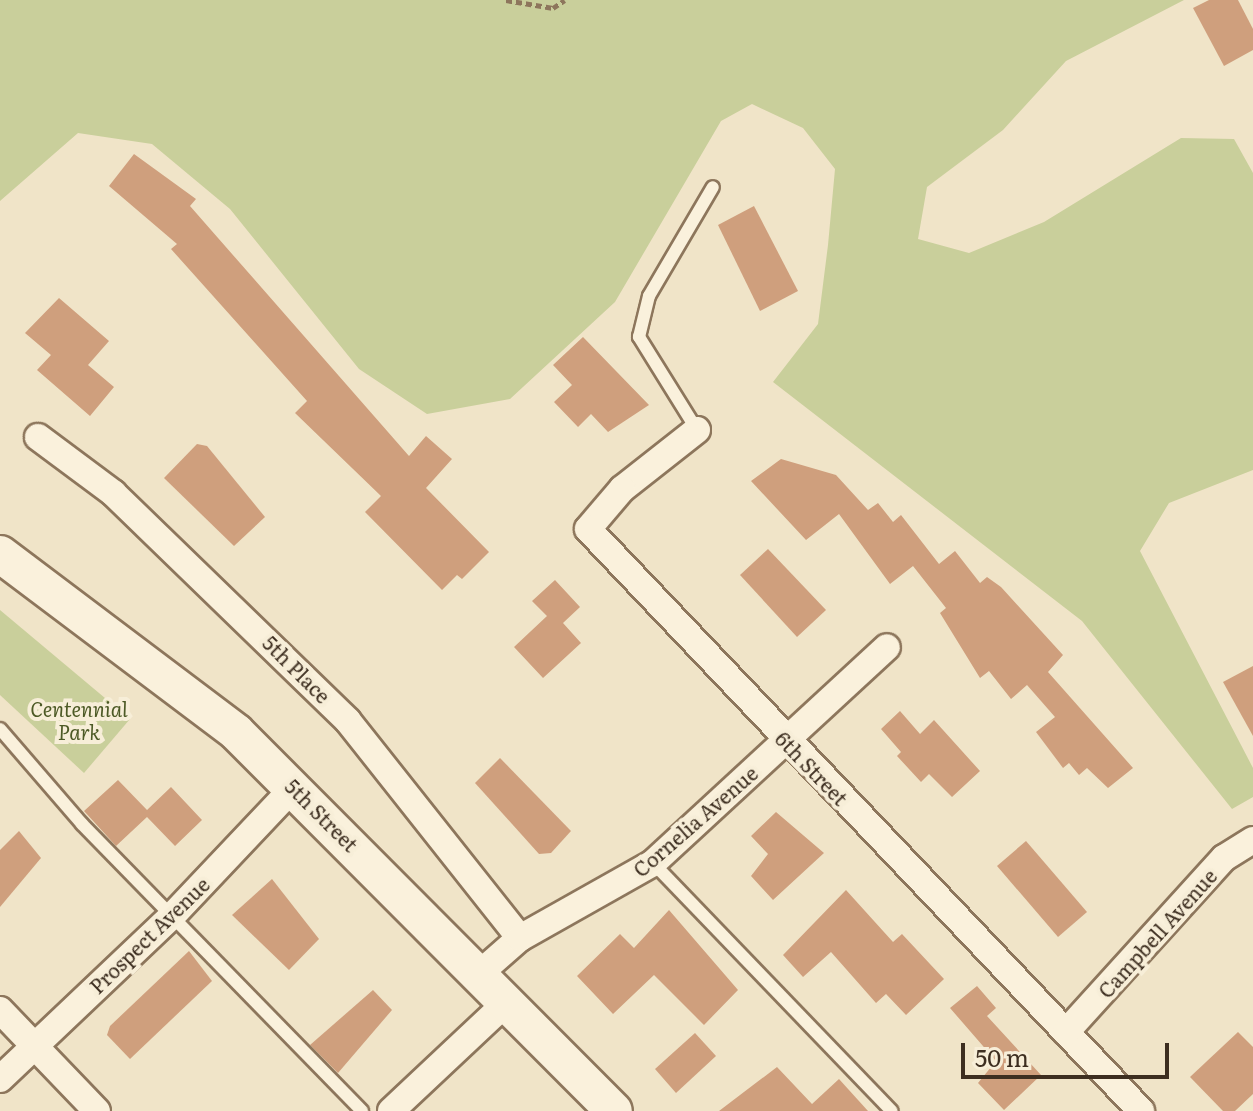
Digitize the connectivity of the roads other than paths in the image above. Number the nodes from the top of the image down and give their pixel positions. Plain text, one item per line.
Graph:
1 (713, 187) dead end
2 (697, 430) joint
3 (38, 437) dead end
4 (0, 554) edge
5 (887, 647) dead end
6 (0, 729) edge
7 (786, 740) junction
8 (294, 787) junction
9 (1253, 840) edge
10 (653, 863) junction
11 (172, 916) junction
12 (520, 938) junction
13 (480, 973) junction
14 (508, 1001) junction
15 (0, 1010) edge
16 (1066, 1032) junction
17 (35, 1045) junction
18 (0, 1079) edge
19 (97, 1111) edge
20 (362, 1111) edge
21 (391, 1111) edge
22 (614, 1111) edge
23 (892, 1111) edge
24 (1141, 1111) edge

1 - 2 lane
2 - 7 street, 6th Street
3 - 12 street, 5th Place
4 - 8 main road, 5th Street
5 - 7 street, Cornelia Avenue
6 - 11 lane
7 - 10 street, Cornelia Avenue
7 - 16 street, 6th Street
8 - 11 street, Prospect Avenue
8 - 13 main road, 5th Street
9 - 16 street, Campbell Avenue
10 - 12 street, Cornelia Avenue
10 - 23 lane
11 - 17 street, Prospect Avenue
11 - 20 lane
12 - 13 street, Cornelia Avenue
13 - 14 main road, 5th Street
14 - 21 street
14 - 22 main road, 5th Street
15 - 17 street
16 - 24 street, 6th Street
17 - 18 street, Prospect Avenue
17 - 19 street

